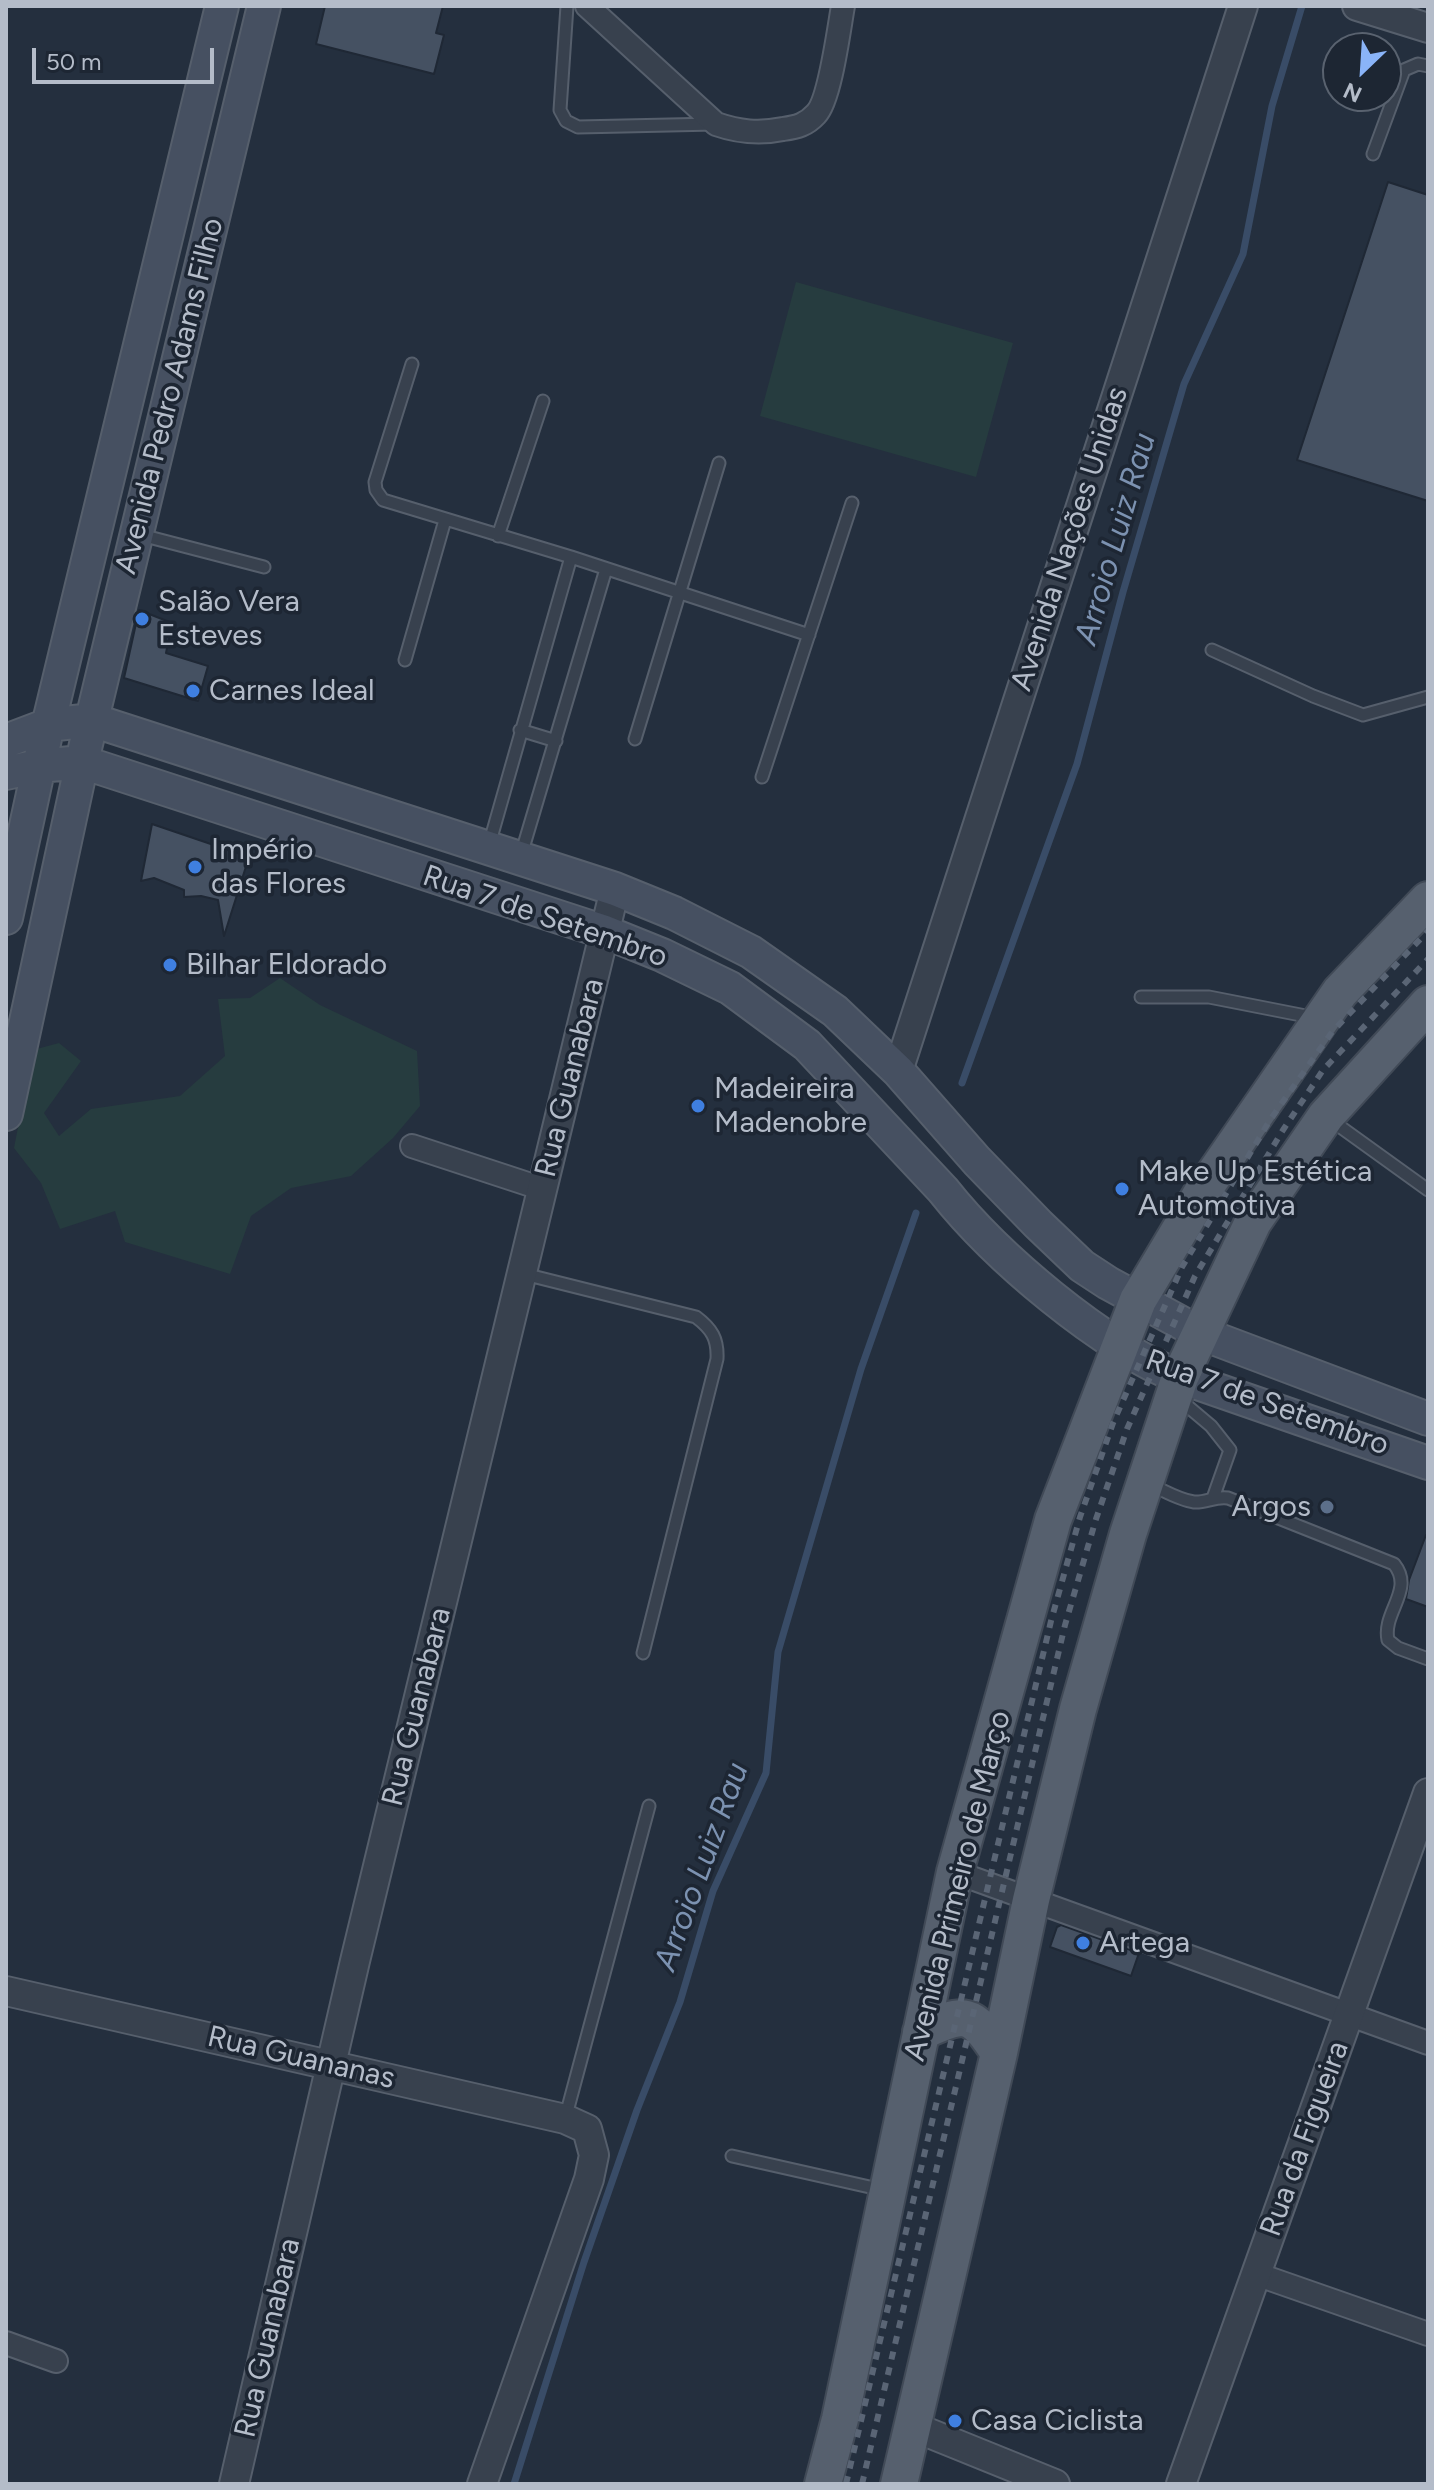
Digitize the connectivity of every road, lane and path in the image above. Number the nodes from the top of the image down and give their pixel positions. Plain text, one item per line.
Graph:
1 (222, 6) edge
2 (264, 6) edge
3 (567, 6) edge
4 (587, 6) edge
5 (843, 6) edge
6 (1243, 6) edge
7 (1357, 6) edge
8 (1428, 28) edge
9 (1428, 66) edge
10 (716, 124) junction
11 (1373, 154) dead end
12 (412, 364) dead end
13 (543, 401) dead end
14 (719, 463) dead end
15 (852, 503) dead end
16 (445, 520) junction
17 (137, 533) junction
18 (498, 536) junction
19 (571, 557) junction
20 (264, 567) dead end
21 (606, 569) junction
22 (678, 592) junction
23 (809, 635) junction
24 (1212, 650) dead end
25 (405, 660) dead end
26 (1428, 697) edge
27 (92, 720) junction
28 (48, 725) junction
29 (520, 730) junction
30 (635, 739) dead end
31 (6, 741) edge
32 (556, 741) junction
33 (82, 762) junction
34 (39, 766) junction
35 (6, 773) edge
36 (762, 777) dead end
37 (488, 848) junction
38 (520, 858) junction
39 (10, 870) edge
40 (615, 889) junction
41 (1428, 900) edge
42 (6, 918) edge
43 (605, 932) junction
44 (1141, 997) dead end
45 (1428, 1004) edge
46 (1321, 1019) junction
47 (898, 1071) junction
48 (6, 1114) edge
49 (1326, 1116) junction
50 (412, 1146) dead end
51 (543, 1189) junction
52 (1428, 1190) edge
53 (522, 1273) junction
54 (1138, 1300) junction
55 (1200, 1333) junction
56 (1120, 1346) junction
57 (1177, 1386) junction
58 (1428, 1419) edge
59 (1428, 1463) edge
60 (1145, 1483) junction
61 (1213, 1498) junction
62 (643, 1653) dead end
63 (1428, 1659) edge
64 (1428, 1793) edge
65 (649, 1806) dead end
66 (955, 1872) junction
67 (1031, 1900) junction
68 (6, 1991) edge
69 (1349, 2014) junction
70 (921, 2032) junction
71 (1428, 2043) edge
72 (999, 2053) junction
73 (332, 2064) junction
74 (565, 2119) junction
75 (732, 2156) dead end
76 (888, 2191) junction
77 (1256, 2274) junction
78 (1428, 2334) edge
79 (6, 2343) edge
80 (56, 2361) dead end
81 (914, 2427) junction
82 (234, 2484) edge
83 (482, 2484) edge
84 (823, 2484) edge
85 (899, 2484) edge
86 (1055, 2484) edge
87 (1181, 2484) edge

1 - 28 main road, Avenida Pedro Adams Filho
2 - 17 main road, Avenida Pedro Adams Filho
3 - 10 lane
4 - 10 street
5 - 10 street
6 - 47 street, Avenida Nações Unidas
7 - 8 street
9 - 11 lane
12 - 16 lane
13 - 18 lane
14 - 22 lane
15 - 23 lane
16 - 18 lane
16 - 25 lane
17 - 20 lane
17 - 27 main road, Avenida Pedro Adams Filho
18 - 19 lane
19 - 21 lane
19 - 29 lane
21 - 22 lane
21 - 32 lane
22 - 23 lane
22 - 30 lane
23 - 36 lane
24 - 26 lane
27 - 28 main road, Rua 7 de Setembro
27 - 33 main road, Avenida Pedro Adams Filho
27 - 37 main road, Rua 7 de Setembro
28 - 31 main road, Rua 7 de Setembro
28 - 34 main road, Avenida Pedro Adams Filho
29 - 32 lane
29 - 37 lane
32 - 38 lane
33 - 34 main road, Rua 7 de Setembro
33 - 43 main road, Rua 7 de Setembro
33 - 48 main road, Avenida Pedro Adams Filho
34 - 35 main road, Rua 7 de Setembro
34 - 39 main road, Avenida Pedro Adams Filho
37 - 38 main road, Rua 7 de Setembro
38 - 40 main road, Rua 7 de Setembro
39 - 42 main road, Avenida Pedro Adams Filho
40 - 43 street, Rua Guanabara
40 - 47 main road, Rua 7 de Setembro
41 - 46 main road, Avenida Primeiro de Março
43 - 51 street, Rua Guanabara
43 - 56 main road, Rua 7 de Setembro
44 - 46 lane
45 - 49 main road
46 - 54 main road, Avenida Primeiro de Março
47 - 54 main road, Rua 7 de Setembro
49 - 52 lane
49 - 55 main road
50 - 51 street
51 - 53 street, Rua Guanabara
53 - 62 lane
53 - 73 street, Rua Guanabara
54 - 55 main road, Rua 7 de Setembro
54 - 56 main road, Avenida Primeiro de Março
55 - 57 main road
55 - 58 main road, Rua 7 de Setembro
56 - 57 main road, Rua 7 de Setembro
56 - 66 main road, Avenida Primeiro de Março
57 - 59 main road, Rua 7 de Setembro
57 - 60 main road
57 - 61 lane
60 - 61 lane
60 - 67 main road
61 - 63 lane
64 - 69 street, Rua da Figueira
65 - 74 lane
66 - 67 street
66 - 70 main road, Avenida Primeiro de Março
67 - 69 street
67 - 72 main road
68 - 73 street, Rua Guananas
69 - 71 street
69 - 77 street, Rua da Figueira
70 - 72 main road
70 - 76 main road, Avenida Primeiro de Março
72 - 81 main road
73 - 74 street, Rua Guananas
73 - 82 street, Rua Guanabara
74 - 83 street, Rua Guananas
75 - 76 lane
76 - 84 main road, Avenida Primeiro de Março
77 - 78 street
77 - 87 street, Rua da Figueira
79 - 80 street
81 - 85 main road
81 - 86 street

